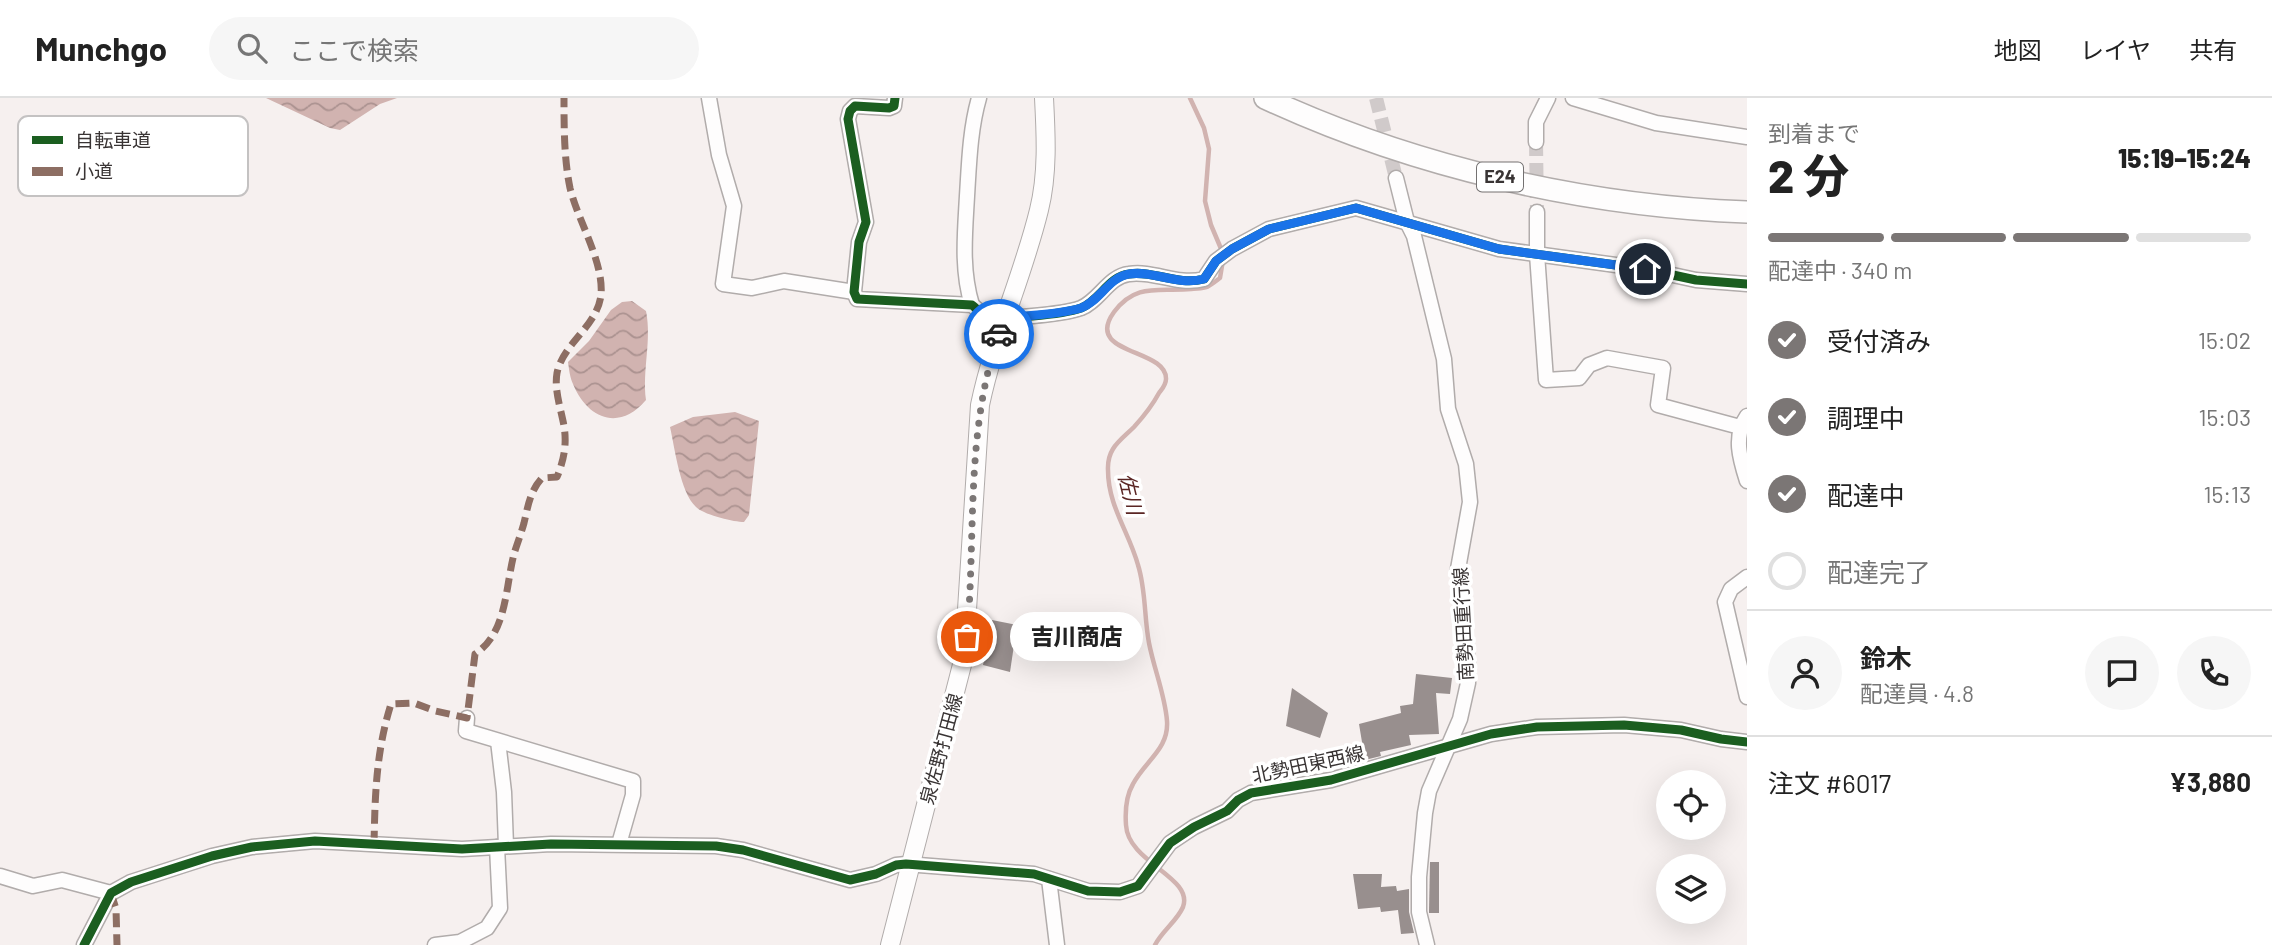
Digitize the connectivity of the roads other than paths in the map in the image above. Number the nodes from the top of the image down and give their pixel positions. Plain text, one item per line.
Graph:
1 (709, 98) edge
2 (895, 98) edge
3 (979, 98) edge
4 (1044, 98) edge
5 (1265, 98) edge
6 (1548, 98) edge
7 (1573, 98) edge
8 (1747, 137) edge
9 (1536, 142) tunnel mouth
10 (1396, 178) tunnel mouth
11 (1537, 212) tunnel mouth
12 (1747, 212) edge
13 (1406, 222) junction
14 (1537, 254) junction
15 (1747, 285) edge
16 (854, 292) junction
17 (972, 305) junction
18 (1005, 318) junction
19 (1743, 421) edge
20 (1747, 481) edge
21 (1747, 577) edge
22 (1747, 697) edge
23 (467, 718) dead end
24 (499, 741) junction
25 (1747, 742) edge
26 (1449, 748) junction
27 (619, 844) junction
28 (501, 847) junction
29 (911, 864) junction
30 (0, 876) edge
31 (1049, 879) junction
32 (111, 892) junction
33 (84, 945) edge
34 (435, 945) edge
35 (890, 945) edge
36 (1056, 945) edge
37 (1427, 945) edge

1 - 16 street
2 - 16 street
3 - 17 street
4 - 18 main road, 泉佐野打田線
5 - 12 highway, E24
6 - 9 street
7 - 8 street
10 - 13 street, 南勢田重行線
11 - 14 street
13 - 14 street
13 - 18 street
13 - 26 street, 南勢田重行線
14 - 15 street
14 - 19 street
16 - 17 street
17 - 18 street
18 - 29 main road, 泉佐野打田線
19 - 20 street
21 - 22 street
23 - 24 street
24 - 27 street
24 - 28 street
25 - 26 street, 北勢田東西線
26 - 31 street, 北勢田東西線
26 - 37 street, 南勢田重行線
27 - 28 street, 北勢田東西線
27 - 29 street, 北勢田東西線
28 - 32 street, 北勢田東西線
28 - 34 street
29 - 31 street, 北勢田東西線
29 - 35 main road, 泉佐野打田線
30 - 32 street
31 - 36 street
32 - 33 street

